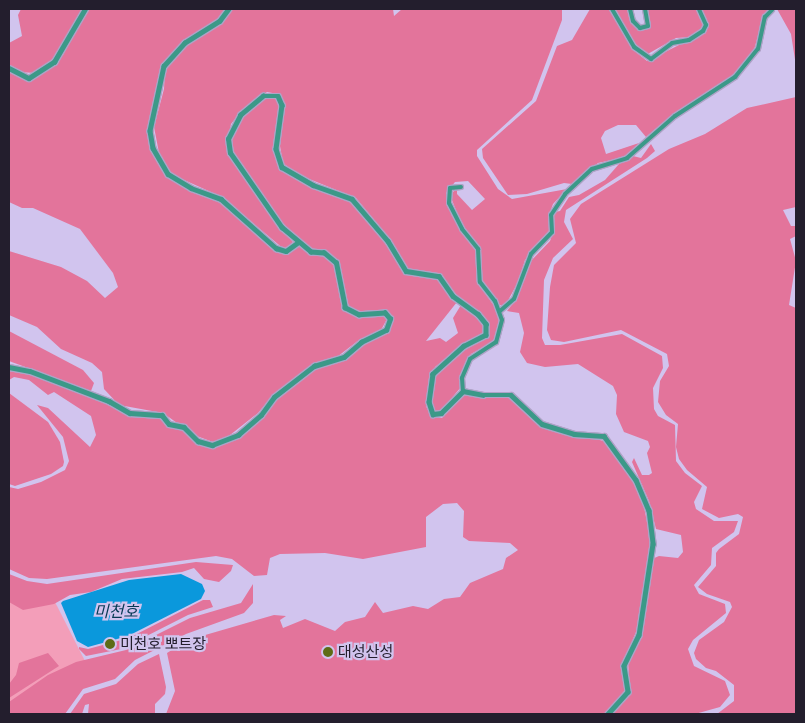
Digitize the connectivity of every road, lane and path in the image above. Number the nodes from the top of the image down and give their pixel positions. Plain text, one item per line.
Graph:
1 (85, 9) edge
2 (229, 9) edge
3 (612, 9) edge
4 (630, 9) edge
5 (645, 9) edge
6 (699, 9) edge
7 (772, 10) dead end
8 (9, 68) edge
9 (461, 187) dead end
10 (297, 243) junction
11 (500, 312) junction
12 (9, 367) edge
13 (463, 391) junction
14 (608, 714) edge

1 - 8 street
2 - 10 street
3 - 6 street
4 - 5 street
7 - 11 street
9 - 11 street
10 - 12 street
10 - 13 street
11 - 13 street
13 - 14 street

